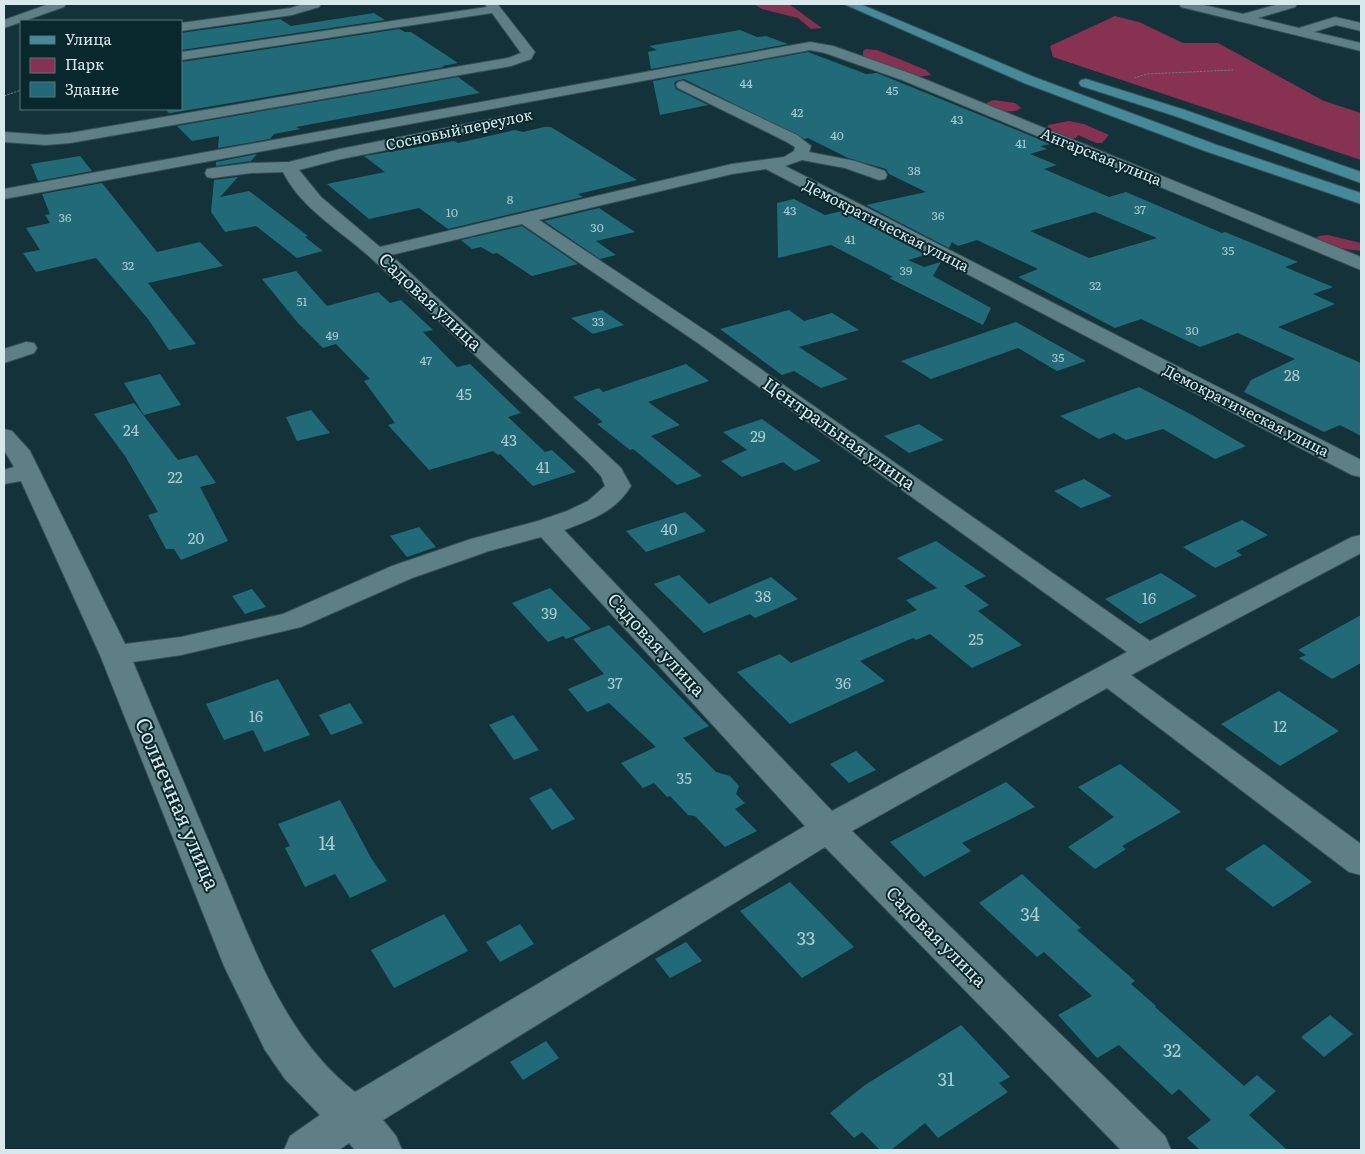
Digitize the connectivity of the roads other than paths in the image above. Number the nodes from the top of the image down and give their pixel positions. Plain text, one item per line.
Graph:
1 (60, 4) edge
2 (315, 4) edge
3 (850, 4) edge
4 (879, 4) edge
5 (1185, 4) edge
6 (493, 6) edge
7 (1278, 6) edge
8 (1361, 12) edge
9 (1244, 18) junction
10 (1329, 23) junction
11 (4, 24) edge
12 (182, 27) edge
13 (1361, 27) edge
14 (1300, 32) junction
15 (1361, 47) edge
16 (840, 54) junction
17 (182, 56) edge
18 (1009, 56) dead end
19 (1070, 78) dead end
20 (683, 85) junction
21 (630, 95) dead end
22 (1167, 109) junction
23 (140, 110) edge
24 (539, 114) dead end
25 (1129, 118) junction
26 (152, 123) junction
27 (1236, 133) junction
28 (4, 137) edge
29 (1211, 148) junction
30 (799, 155) junction
31 (768, 164) junction
32 (143, 167) junction
33 (289, 167) junction
34 (198, 175) dead end
35 (879, 176) dead end
36 (1361, 178) edge
37 (155, 182) dead end
38 (138, 185) dead end
39 (11, 192) edge
40 (76, 195) dead end
41 (1361, 199) edge
42 (526, 218) junction
43 (377, 254) junction
44 (1361, 264) edge
45 (26, 348) dead end
46 (4, 356) edge
47 (4, 436) edge
48 (1361, 470) edge
49 (16, 474) edge
50 (547, 526) junction
51 (1361, 544) edge
52 (1149, 654) junction
53 (114, 655) junction
54 (1109, 674) junction
55 (828, 829) junction
56 (1361, 862) edge
57 (353, 1116) junction
58 (305, 1150) edge
59 (381, 1150) edge
60 (1150, 1150) edge

1 - 11 street
2 - 12 street
3 - 25 main road
4 - 18 main road
5 - 9 street
6 - 17 street
6 - 26 street
7 - 9 street
7 - 10 street
8 - 10 street
9 - 14 street
10 - 13 street
10 - 14 street
14 - 15 street
16 - 20 street
16 - 32 street, Ангарская улица
16 - 44 street, Ангарская улица
19 - 22 main road
20 - 21 street
20 - 30 street
22 - 25 main road
22 - 27 main road
23 - 26 street
24 - 33 street, Сосновый переулок
25 - 29 main road
26 - 28 street
27 - 29 main road
27 - 36 main road
29 - 41 main road
30 - 31 street
30 - 35 street
31 - 42 street
31 - 48 street, Демократическая улица
32 - 37 street
32 - 39 street, Ангарская улица
33 - 34 street, Сосновый переулок
33 - 43 street, Садовая улица
38 - 40 street
42 - 43 street
42 - 52 street, Центральная улица
43 - 50 street, Садовая улица
45 - 46 street
47 - 49 street, Солнечная улица
49 - 53 street, Солнечная улица
50 - 53 street
50 - 55 street, Садовая улица
51 - 52 street
52 - 54 street
53 - 57 street, Солнечная улица
54 - 55 street
54 - 56 street
55 - 57 street
55 - 60 street, Садовая улица
57 - 58 street
57 - 59 street, Солнечная улица

